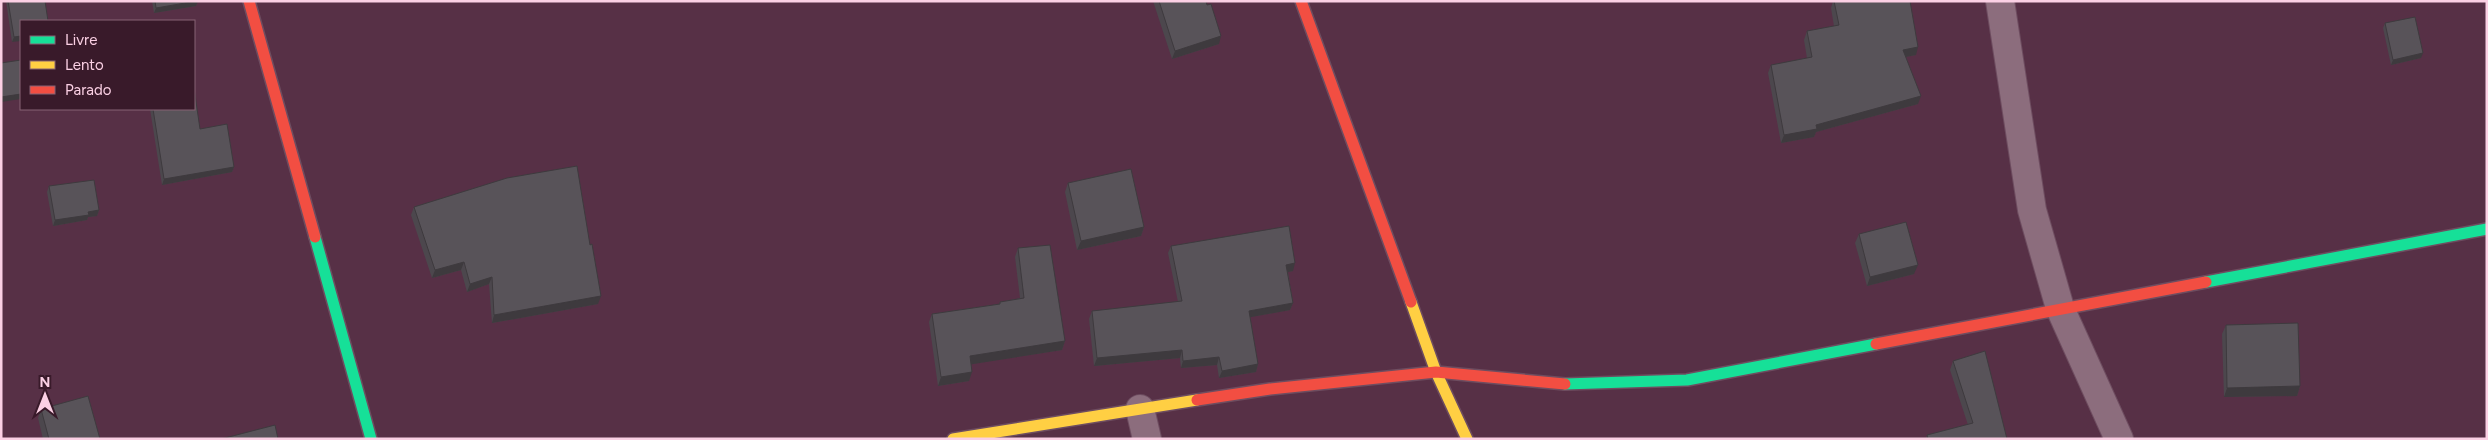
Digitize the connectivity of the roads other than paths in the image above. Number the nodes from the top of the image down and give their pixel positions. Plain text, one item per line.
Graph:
1 (250, 1) edge
2 (1302, 1) edge
3 (2000, 1) edge
4 (2487, 229) edge
5 (2060, 308) junction
6 (1436, 372) junction
7 (1140, 410) junction
8 (371, 439) edge
9 (953, 439) edge
10 (1147, 439) edge
11 (1467, 439) edge
12 (2119, 439) edge

1 - 8 street
2 - 6 street
3 - 5 street
4 - 5 street
5 - 6 street
5 - 12 street
6 - 7 street
6 - 11 street
7 - 9 street
7 - 10 street

